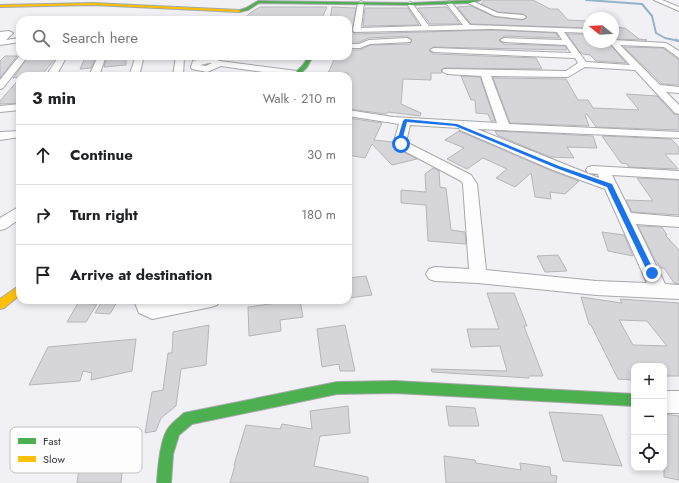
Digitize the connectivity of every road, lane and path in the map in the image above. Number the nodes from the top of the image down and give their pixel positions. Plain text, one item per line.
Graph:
1 (657, 0) edge
2 (272, 1) edge
3 (299, 1) edge
4 (328, 1) edge
5 (475, 1) edge
6 (364, 2) edge
7 (397, 2) edge
8 (426, 2) edge
9 (448, 3) junction
10 (410, 4) junction
11 (0, 6) edge
12 (679, 9) edge
13 (324, 14) dead end
14 (528, 17) dead end
15 (13, 27) dead end
16 (468, 27) junction
17 (0, 28) edge
18 (427, 28) junction
19 (559, 30) junction
20 (583, 31) edge
21 (0, 34) edge
22 (16, 40) edge
23 (407, 40) dead end
24 (504, 40) dead end
25 (0, 42) edge
26 (619, 42) edge
27 (569, 44) junction
28 (352, 46) edge
29 (619, 48) edge
30 (434, 50) dead end
31 (679, 54) edge
32 (21, 60) edge
33 (61, 60) edge
34 (100, 60) edge
35 (139, 60) edge
36 (180, 60) edge
37 (214, 60) edge
38 (309, 60) edge
39 (580, 60) junction
40 (638, 68) junction
41 (447, 71) dead end
42 (53, 72) edge
43 (96, 72) edge
44 (135, 72) edge
45 (178, 72) edge
46 (248, 72) edge
47 (299, 72) edge
48 (486, 73) junction
49 (0, 86) edge
50 (657, 88) junction
51 (679, 90) edge
52 (16, 107) edge
53 (0, 109) edge
54 (679, 112) edge
55 (352, 114) edge
56 (405, 121) junction
57 (456, 125) junction
58 (504, 126) junction
59 (16, 135) edge
60 (679, 135) edge
61 (2, 138) edge
62 (679, 175) edge
63 (606, 178) junction
64 (16, 215) edge
65 (625, 218) junction
66 (679, 222) edge
67 (0, 225) edge
68 (435, 274) dead end
69 (478, 276) junction
70 (659, 291) junction
71 (16, 292) edge
72 (679, 292) edge
73 (144, 304) edge
74 (190, 304) edge
75 (0, 305) edge
76 (631, 400) edge
77 (667, 402) edge
78 (679, 402) edge
79 (164, 483) edge

1 - 12 street
2 - 3 street
2 - 11 street
3 - 4 street
4 - 6 street
4 - 13 street
5 - 9 street
5 - 14 street
6 - 7 street
6 - 18 street
7 - 10 street
8 - 9 street
8 - 10 street
9 - 16 street
10 - 18 street
15 - 17 street
16 - 18 street
16 - 19 street
19 - 20 street
19 - 27 street
21 - 25 street
22 - 25 street
23 - 28 street
24 - 27 street
26 - 31 street
27 - 39 street
29 - 40 street
30 - 39 street
32 - 49 street
33 - 42 street
34 - 43 street
35 - 44 street
36 - 45 street
37 - 46 street
38 - 47 street
39 - 40 street
39 - 48 street
40 - 50 street
41 - 48 street
48 - 58 street
50 - 51 street
50 - 54 street
52 - 53 street
55 - 56 street
56 - 57 street
56 - 69 street
57 - 58 street
57 - 63 street
58 - 60 street
59 - 61 street
62 - 63 street
63 - 65 street
64 - 67 street
65 - 66 street
65 - 70 street
68 - 69 street
69 - 70 street
70 - 72 street
71 - 75 street
73 - 74 street
76 - 79 street
77 - 78 street

